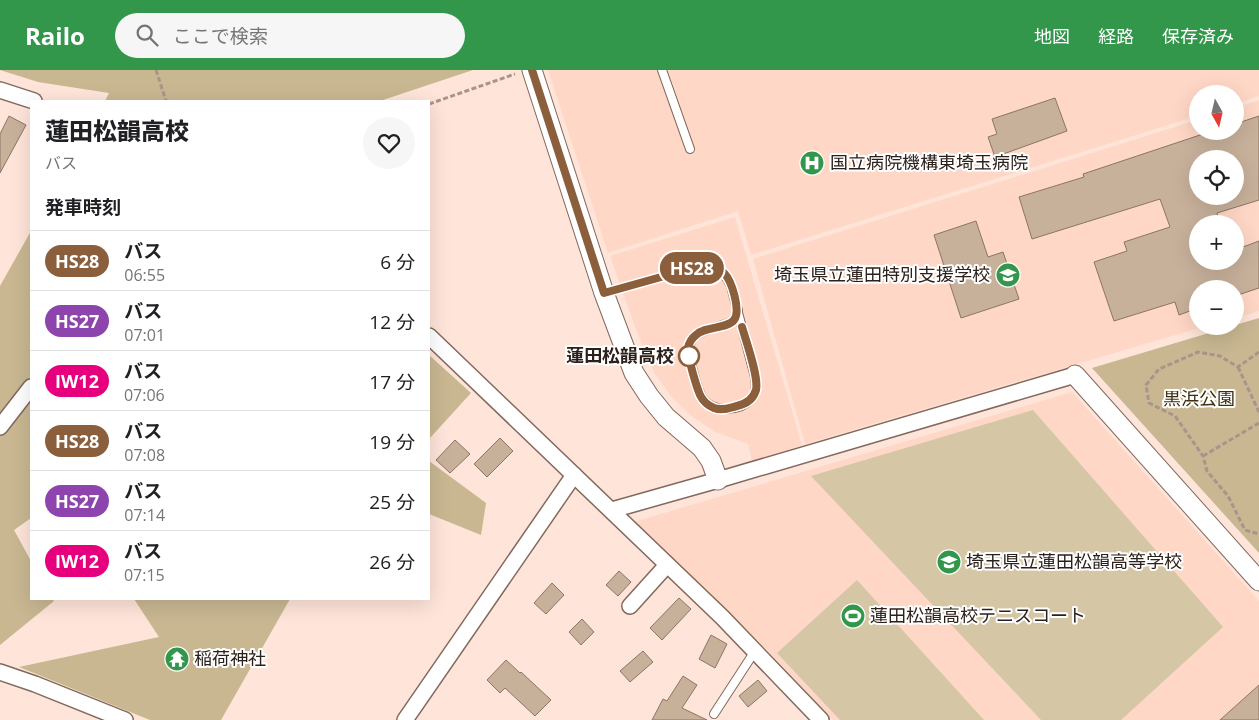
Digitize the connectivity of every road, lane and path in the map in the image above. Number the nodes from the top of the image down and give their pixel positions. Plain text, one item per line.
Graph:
1 (156, 70) edge
2 (662, 70) edge
3 (524, 72) edge
4 (0, 90) edge
5 (31, 100) edge
6 (166, 100) edge
7 (430, 104) edge
8 (690, 149) dead end
9 (604, 293) junction
10 (738, 310) junction
11 (430, 337) edge
12 (1259, 352) edge
13 (1238, 367) junction
14 (1074, 375) joint
15 (30, 388) edge
16 (1259, 412) edge
17 (1259, 423) edge
18 (0, 427) edge
19 (1204, 456) junction
20 (574, 475) junction
21 (718, 480) junction
22 (612, 510) junction
23 (1259, 534) edge
24 (667, 564) junction
25 (1259, 581) edge
26 (630, 606) dead end
27 (755, 651) junction
28 (0, 672) edge
29 (714, 714) dead end
30 (125, 720) edge
31 (405, 720) edge
32 (821, 720) edge

1 - 6 path
2 - 8 lane
3 - 7 path
3 - 9 street
4 - 5 street
9 - 10 lane
9 - 21 street
10 - 10 lane
11 - 20 street
12 - 13 path
13 - 16 path
13 - 19 path
14 - 21 street
14 - 25 street
15 - 18 street
17 - 19 path
19 - 23 path
20 - 22 street
20 - 31 street
21 - 22 street
22 - 24 street
24 - 26 street
24 - 27 street
27 - 29 lane
27 - 32 street
28 - 30 street

